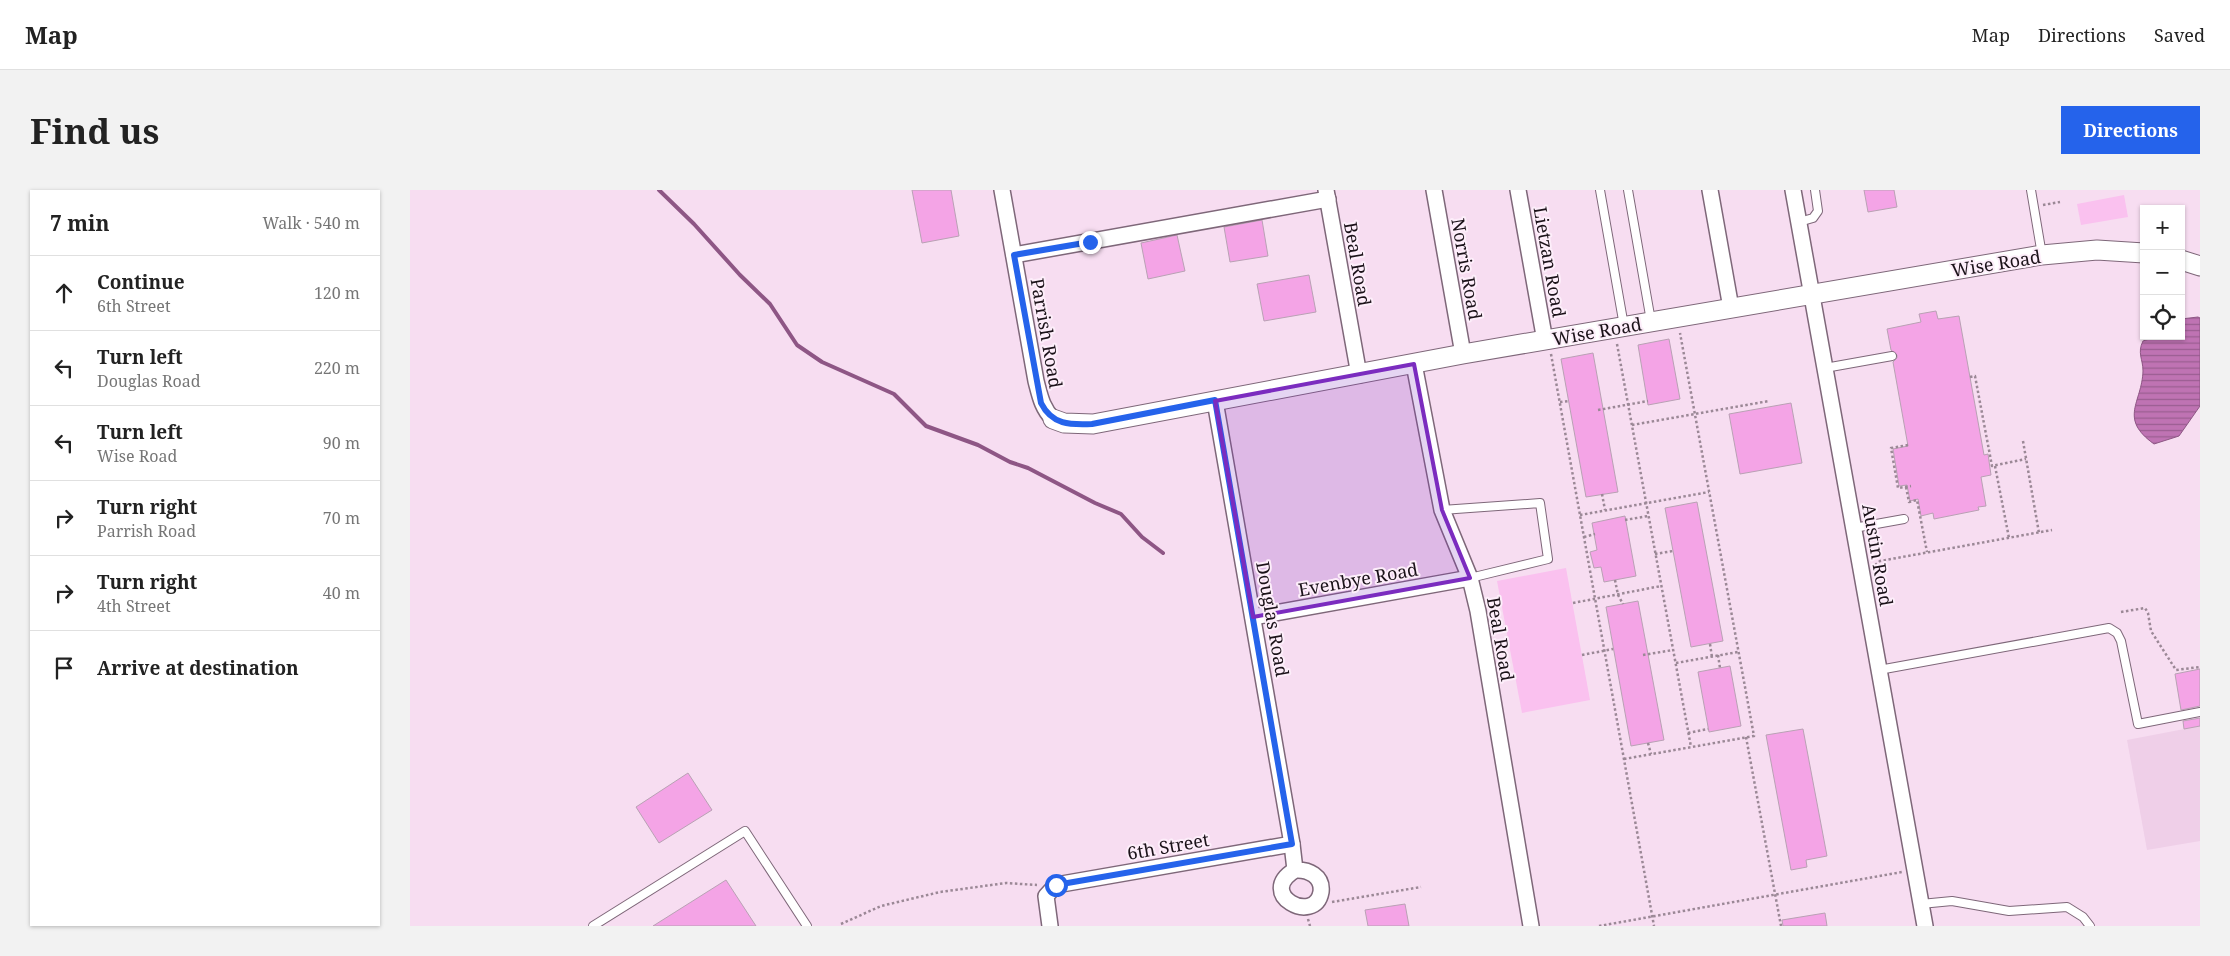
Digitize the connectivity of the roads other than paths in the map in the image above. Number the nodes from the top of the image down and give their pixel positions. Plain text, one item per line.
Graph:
1 (1002, 190) edge
2 (1434, 190) edge
3 (1518, 190) edge
4 (1600, 190) edge
5 (1628, 190) edge
6 (1710, 190) edge
7 (1793, 190) edge
8 (1815, 190) edge
9 (2031, 190) edge
10 (1327, 194) edge
11 (1799, 222) junction
12 (2140, 253) edge
13 (1014, 255) junction
14 (2042, 255) junction
15 (2185, 261) edge
16 (2200, 266) edge
17 (1812, 293) junction
18 (1731, 308) junction
19 (1651, 321) junction
20 (1619, 327) junction
21 (1547, 340) junction
22 (1463, 354) junction
23 (1892, 356) dead end
24 (1414, 364) junction
25 (1825, 368) junction
26 (1359, 374) junction
27 (1215, 400) junction
28 (1053, 419) joint
29 (1442, 510) junction
30 (1904, 519) dead end
31 (1854, 528) junction
32 (1470, 578) junction
33 (1254, 617) junction
34 (1879, 670) junction
35 (2200, 712) edge
36 (1292, 844) junction
37 (1295, 870) dead end
38 (1921, 904) junction
39 (593, 926) edge
40 (806, 926) edge
41 (1050, 926) edge
42 (1531, 926) edge
43 (1925, 926) edge
44 (2090, 926) edge

1 - 13 street, Parrish Road
2 - 22 street, Norris Road
3 - 21 street, Lietzan Road
4 - 20 lane
5 - 19 lane
6 - 18 street
7 - 11 street, Austin Road
8 - 11 lane
9 - 14 lane
10 - 13 street
10 - 26 street, Beal Road
11 - 17 street, Austin Road
12 - 14 street, Wise Road
13 - 28 street, Parrish Road
14 - 17 street, Wise Road
15 - 16 street
17 - 18 street, Wise Road
17 - 25 street, Austin Road
18 - 19 street, Wise Road
19 - 20 street, Wise Road
20 - 21 street, Wise Road
21 - 22 street, Wise Road
22 - 24 street, Wise Road
23 - 25 lane
24 - 26 street, Wise Road
24 - 29 street, Beal Road
25 - 31 street, Austin Road
26 - 27 street, Wise Road
27 - 28 street, Wise Road
27 - 33 street, Douglas Road
29 - 32 street, Beal Road
29 - 32 lane
30 - 31 lane
31 - 34 street, Austin Road
32 - 33 street, Evenbye Road
32 - 42 street, Beal Road
33 - 36 street, Douglas Road
34 - 35 lane
34 - 38 street, Austin Road
36 - 37 street, Douglas Road
36 - 41 street, 6th Street
38 - 43 street, Austin Road
38 - 44 lane
39 - 40 lane

